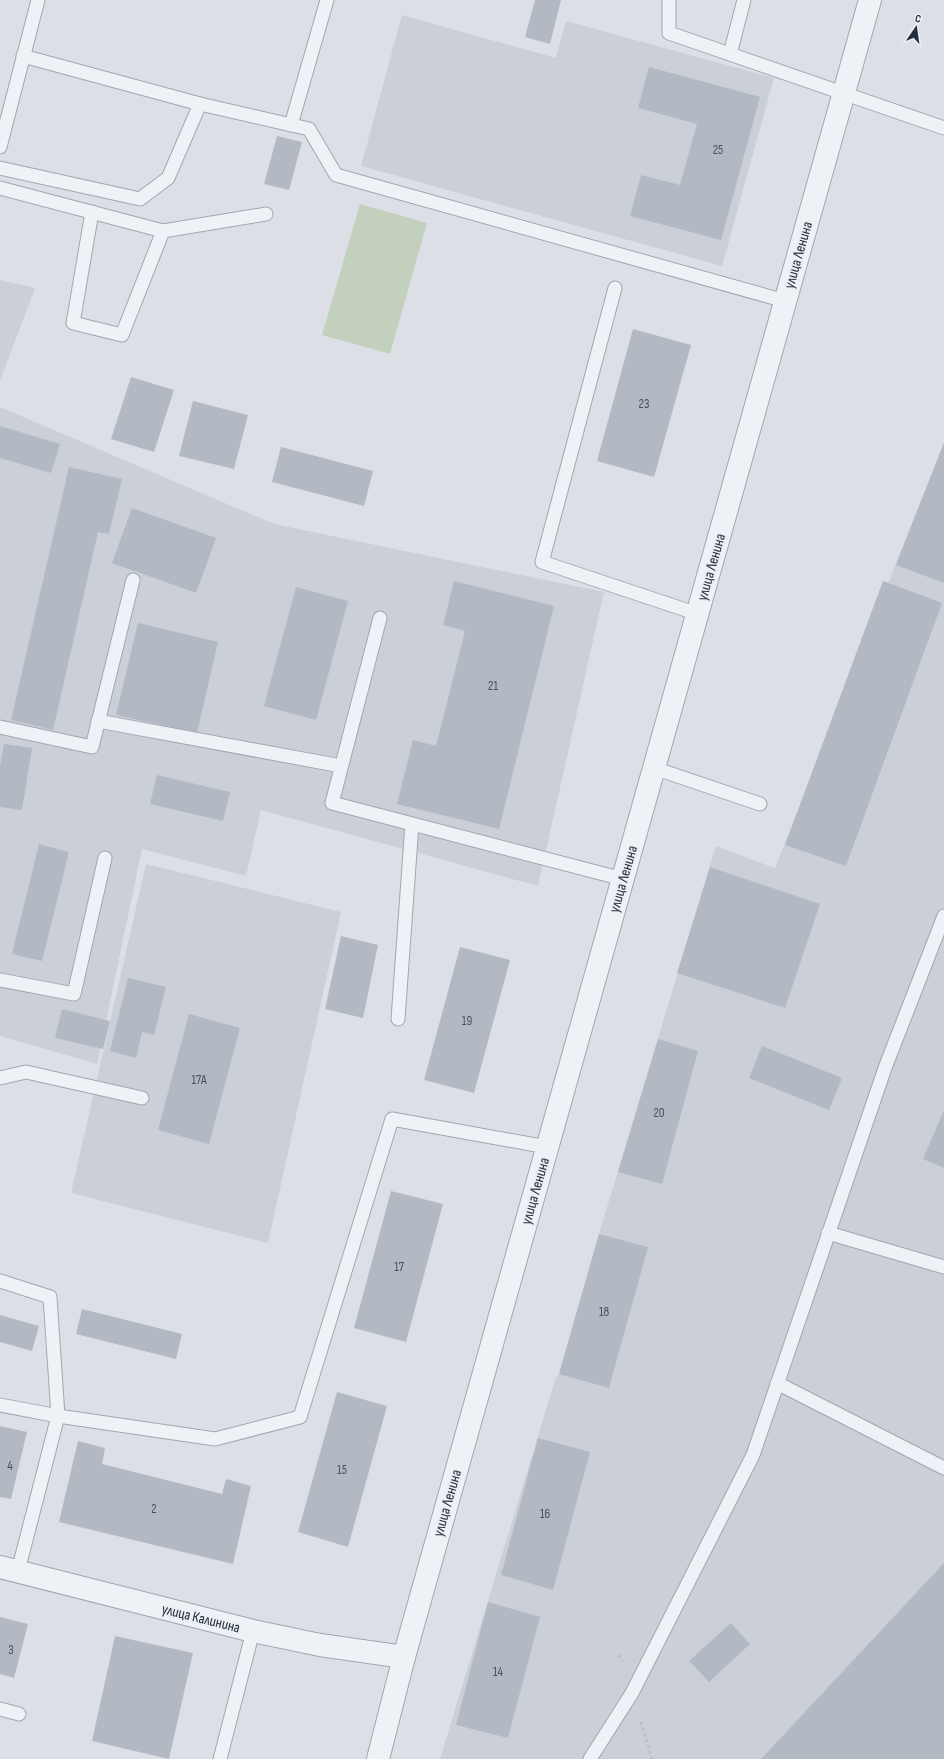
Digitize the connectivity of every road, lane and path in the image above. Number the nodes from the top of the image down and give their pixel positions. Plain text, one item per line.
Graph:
1 (38, 0) edge
2 (327, 0) edge
3 (669, 0) edge
4 (744, 0) edge
5 (870, 0) edge
6 (730, 54) junction
7 (23, 56) junction
8 (844, 93) junction
9 (200, 104) junction
10 (291, 125) junction
11 (944, 128) edge
12 (0, 147) edge
13 (0, 168) edge
14 (0, 188) edge
15 (92, 212) junction
16 (266, 214) dead end
17 (163, 231) junction
18 (615, 288) dead end
19 (785, 301) junction
20 (134, 580) dead end
21 (698, 614) junction
22 (380, 618) dead end
23 (98, 721) junction
24 (0, 727) edge
25 (341, 766) junction
26 (654, 768) junction
27 (760, 804) dead end
28 (412, 824) junction
29 (105, 858) dead end
30 (623, 879) junction
31 (944, 916) edge
32 (0, 980) edge
33 (398, 1019) dead end
34 (0, 1078) edge
35 (142, 1098) dead end
36 (547, 1147) junction
37 (828, 1233) junction
38 (944, 1267) edge
39 (0, 1281) edge
40 (778, 1383) junction
41 (0, 1405) edge
42 (58, 1416) junction
43 (944, 1468) edge
44 (9, 1569) edge
45 (253, 1631) junction
46 (404, 1657) junction
47 (0, 1709) edge
48 (19, 1714) dead end
49 (382, 1757) edge
50 (220, 1759) edge
51 (590, 1759) edge

1 - 7 lane
2 - 10 lane
3 - 6 lane
4 - 6 lane
5 - 8 street, улица Ленина
6 - 8 lane
7 - 9 lane
7 - 12 lane
8 - 11 lane
8 - 19 street, улица Ленина
9 - 10 lane
9 - 13 lane
10 - 19 lane
14 - 15 lane
15 - 17 lane
15 - 17 lane
16 - 17 lane
18 - 21 lane
19 - 21 street, улица Ленина
20 - 23 lane
21 - 26 street, улица Ленина
22 - 25 lane
23 - 24 lane
23 - 25 lane
25 - 28 lane
26 - 27 lane
26 - 30 street, улица Ленина
28 - 30 lane
28 - 33 lane
29 - 32 lane
30 - 36 street, улица Ленина
31 - 37 lane
34 - 35 lane
36 - 42 lane
36 - 46 street, улица Ленина
37 - 38 lane
37 - 40 lane
39 - 42 lane
40 - 43 lane
40 - 51 lane
41 - 42 lane
42 - 44 lane
44 - 45 street, улица Калинина
45 - 46 street, улица Калинина
45 - 50 lane
46 - 49 street, улица Ленина
47 - 48 lane

